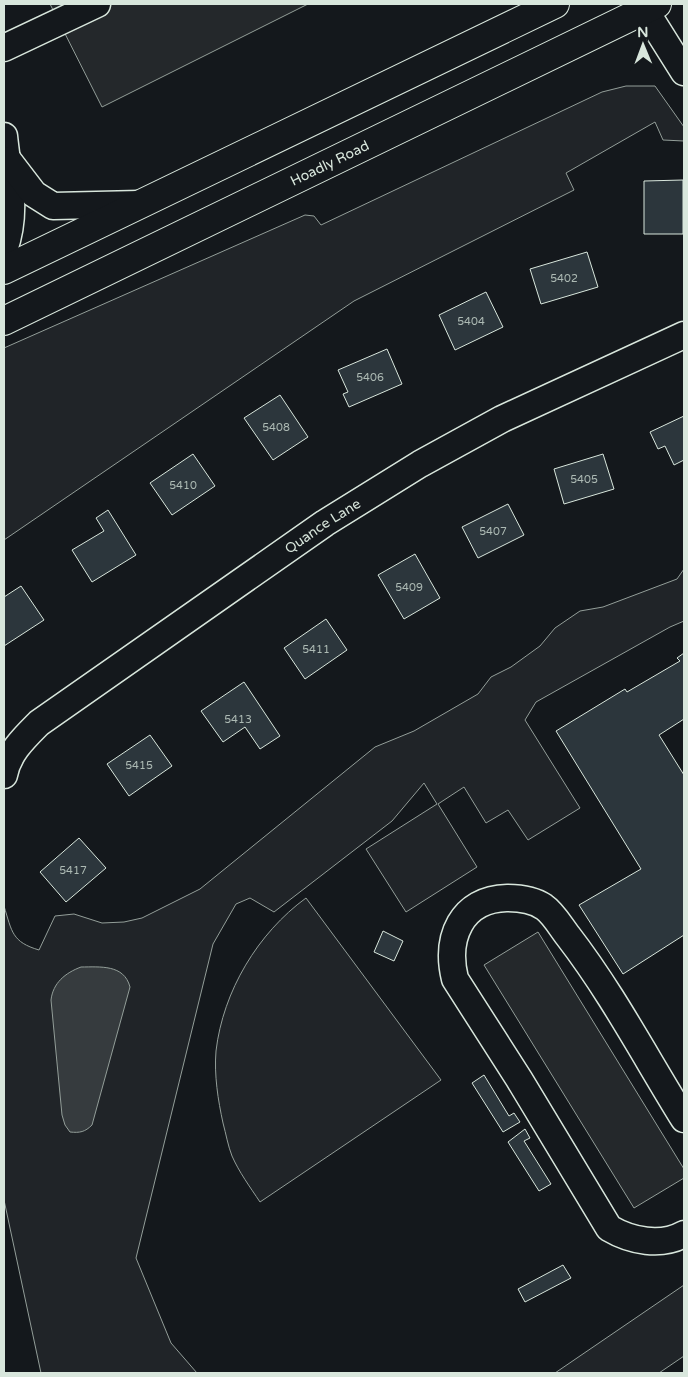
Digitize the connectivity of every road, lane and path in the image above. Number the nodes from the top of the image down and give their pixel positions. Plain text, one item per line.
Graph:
1 (97, 4) edge
2 (554, 4) edge
3 (647, 6) edge
4 (4, 48) edge
5 (684, 72) edge
6 (6, 148) edge
7 (140, 204) junction
8 (4, 250) edge
9 (4, 270) edge
10 (4, 321) edge
11 (684, 335) edge
12 (4, 775) edge
13 (684, 1118) edge
14 (684, 1234) edge

1 - 4 street
2 - 7 main road
3 - 5 street
3 - 10 main road, Hoadly Road
6 - 7 street
6 - 8 street
7 - 9 main road
11 - 12 street, Quance Lane
13 - 14 street

